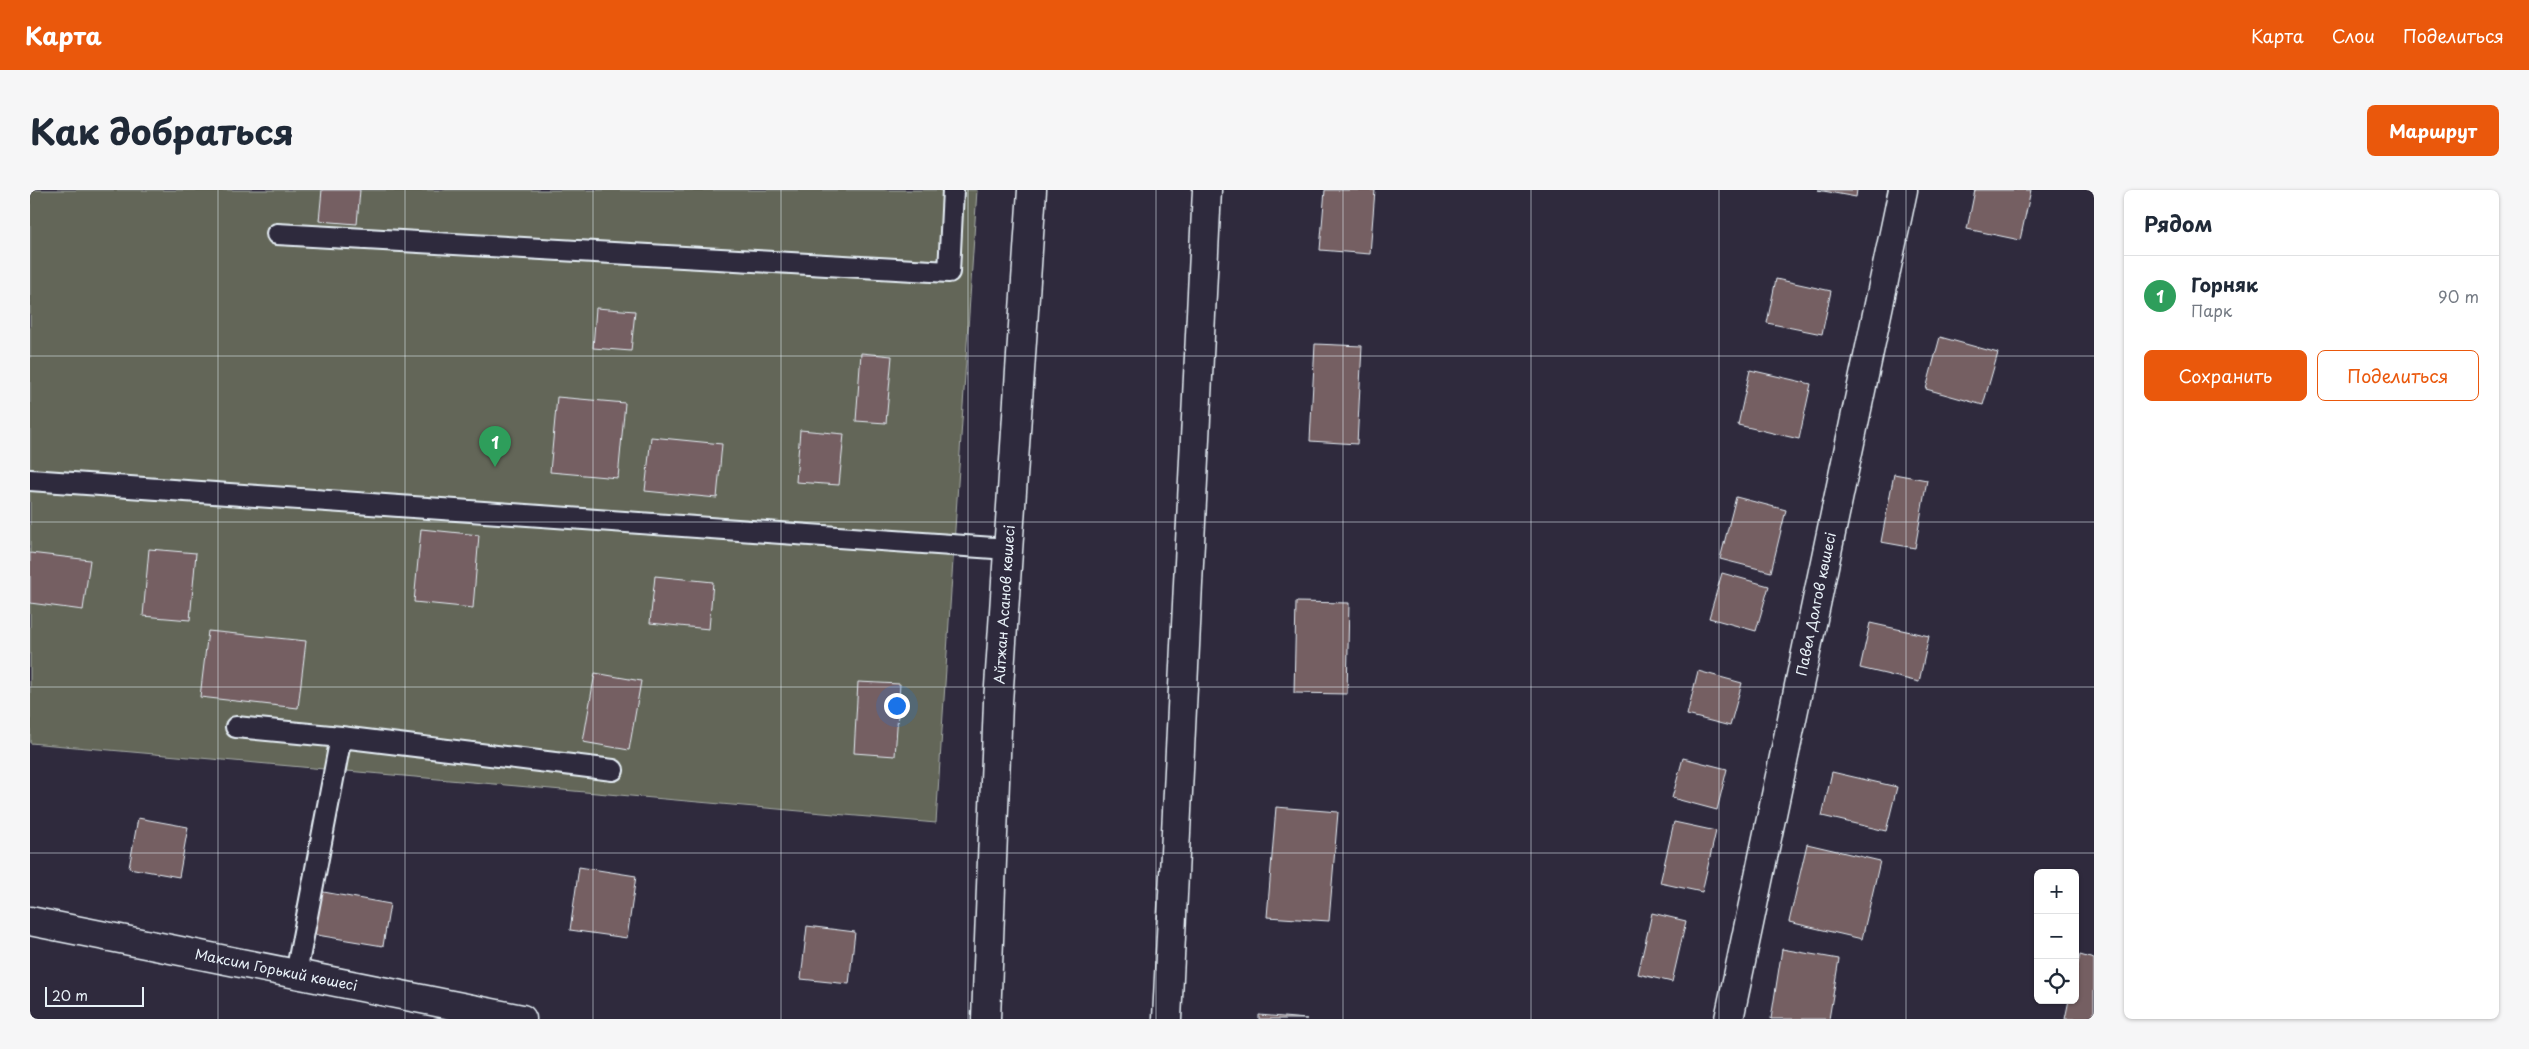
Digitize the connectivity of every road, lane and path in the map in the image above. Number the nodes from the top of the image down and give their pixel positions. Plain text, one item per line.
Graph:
1 (953, 190) edge
2 (1032, 190) edge
3 (1207, 190) edge
4 (1903, 190) edge
5 (277, 234) dead end
6 (30, 480) edge
7 (1008, 549) junction
8 (236, 727) dead end
9 (341, 736) junction
10 (613, 770) dead end
11 (30, 921) edge
12 (296, 974) junction
13 (522, 1019) edge
14 (986, 1019) edge
15 (1167, 1019) edge
16 (1729, 1019) edge

1 - 5 lane
2 - 7 street, Айтжан Асанов көшесі
3 - 15 street
4 - 16 street, Павел Долгов көшесі
6 - 7 lane
7 - 14 street, Айтжан Асанов көшесі
8 - 9 lane
9 - 10 lane
9 - 12 lane
11 - 12 street, Максим Горький көшесі
12 - 13 street, Максим Горький көшесі

